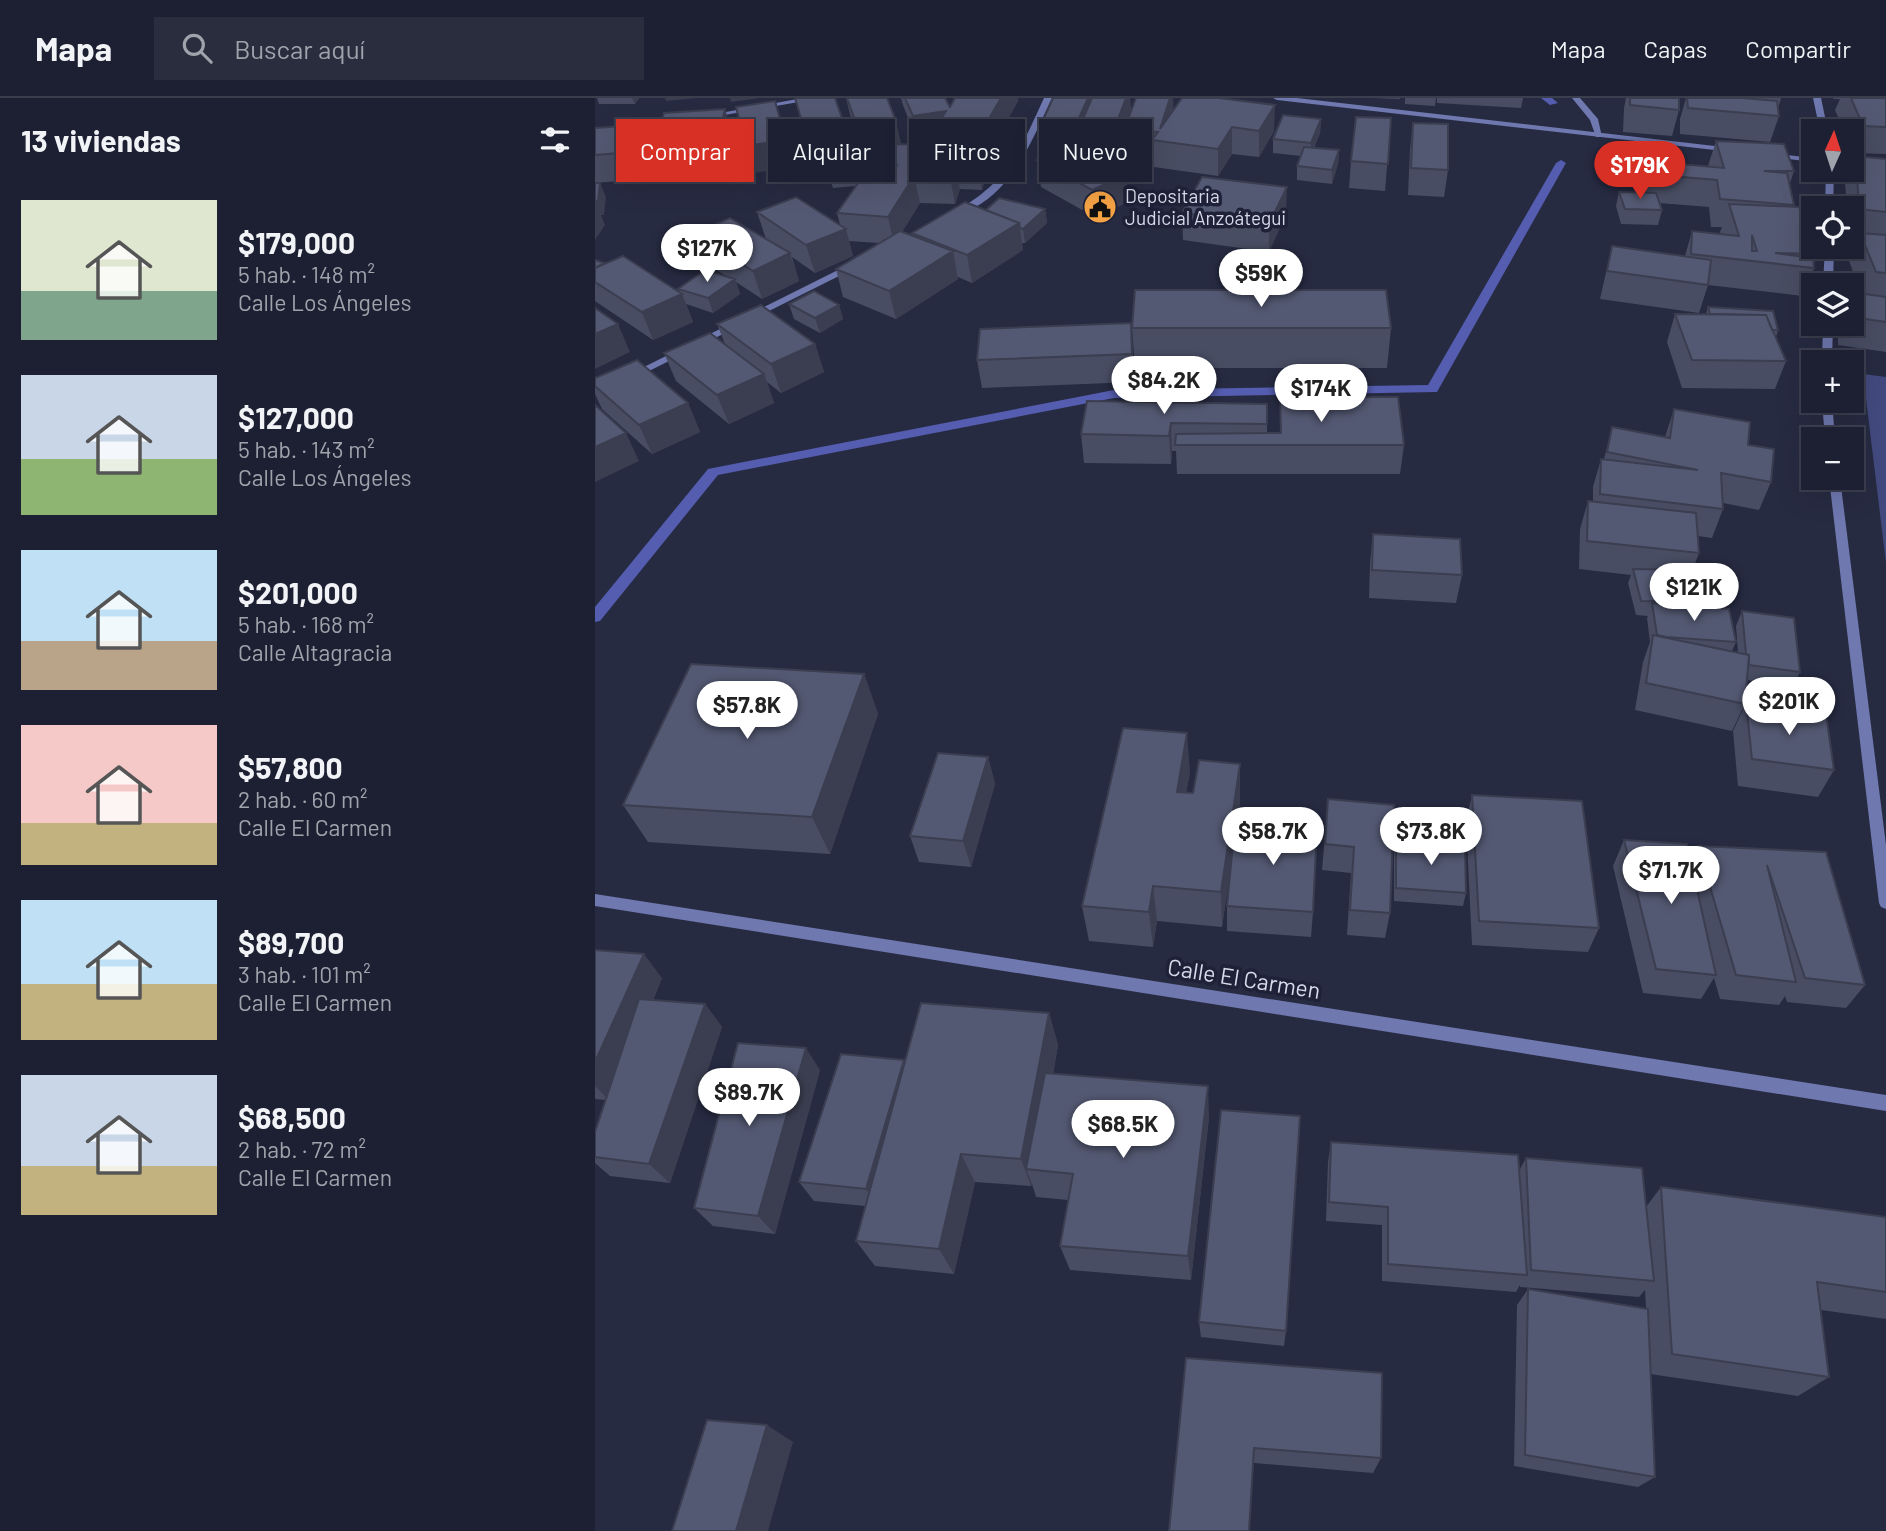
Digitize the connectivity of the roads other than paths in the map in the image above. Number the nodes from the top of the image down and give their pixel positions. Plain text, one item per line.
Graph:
1 (817, 98) edge
2 (1048, 98) edge
3 (1277, 98) edge
4 (1576, 98) edge
5 (1817, 98) edge
6 (699, 118) edge
7 (1821, 119) edge
8 (1599, 135) junction
9 (1746, 152) edge
10 (1759, 153) edge
11 (1801, 158) edge
12 (944, 220) edge
13 (869, 258) edge
14 (620, 381) edge
15 (1835, 490) edge
16 (595, 900) edge
17 (1886, 903) edge
18 (1886, 1103) edge

1 - 6 street
2 - 12 street
3 - 8 street
4 - 8 street
5 - 7 street
8 - 9 street
10 - 11 street
13 - 14 street
15 - 17 street
16 - 18 street, Calle El Carmen

